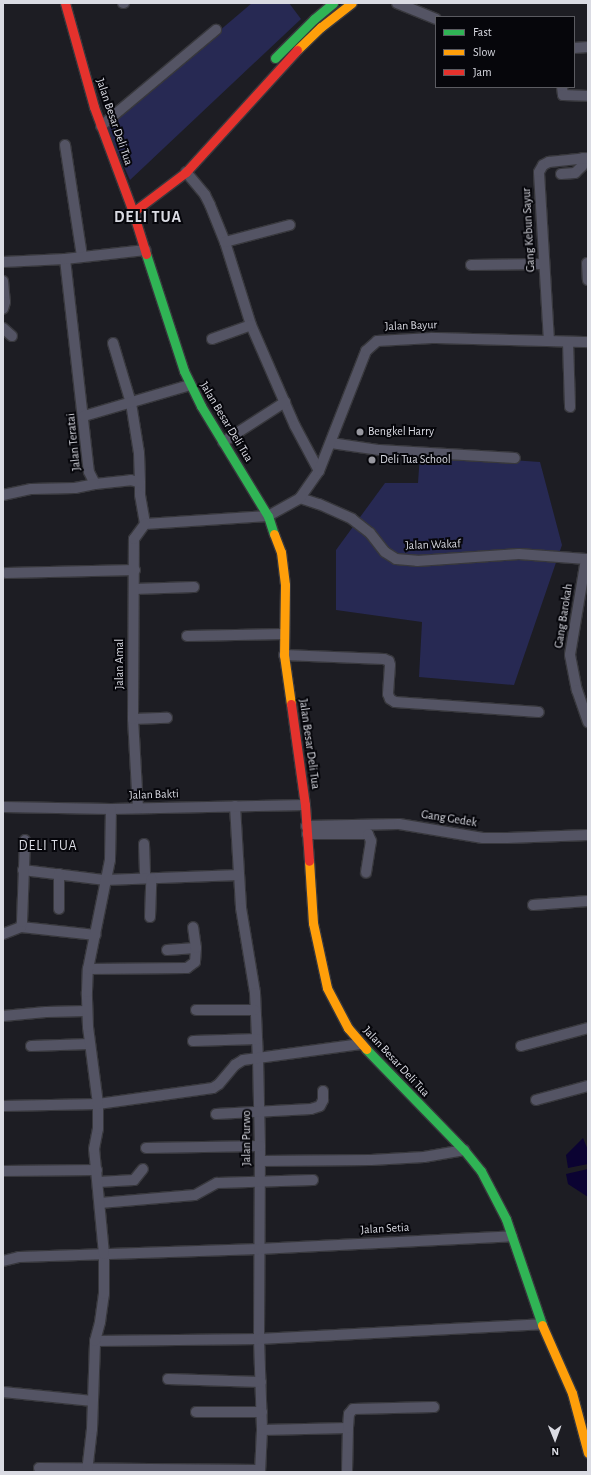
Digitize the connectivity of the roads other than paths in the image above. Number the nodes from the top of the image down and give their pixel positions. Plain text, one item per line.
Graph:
1 (65, 3) edge
2 (333, 3) edge
3 (352, 3) edge
4 (397, 3) edge
5 (435, 19) edge
6 (216, 30) dead end
7 (588, 47) edge
8 (575, 48) edge
9 (270, 63) dead end
10 (562, 88) edge
11 (588, 96) edge
12 (101, 126) junction
13 (65, 145) dead end
14 (586, 158) edge
15 (173, 170) dead end
16 (186, 172) junction
17 (560, 174) dead end
18 (147, 189) dead end
19 (133, 212) junction
20 (290, 225) dead end
21 (225, 242) junction
22 (144, 250) junction
23 (82, 256) junction
24 (65, 259) junction
25 (3, 262) edge
26 (587, 263) edge
27 (471, 264) dead end
28 (543, 264) junction
29 (588, 280) edge
30 (3, 281) edge
31 (4, 294) edge
32 (3, 309) edge
33 (251, 325) junction
34 (3, 328) edge
35 (12, 336) dead end
36 (212, 339) dead end
37 (549, 341) junction
38 (568, 342) junction
39 (588, 342) edge
40 (113, 343) dead end
41 (190, 385) junction
42 (285, 402) junction
43 (131, 403) junction
44 (570, 407) dead end
45 (84, 416) junction
46 (223, 442) junction
47 (331, 443) junction
48 (514, 458) dead end
49 (319, 470) junction
50 (140, 483) junction
51 (95, 484) junction
52 (3, 495) edge
53 (300, 498) junction
54 (268, 516) junction
55 (145, 524) junction
56 (586, 559) joint
57 (135, 570) junction
58 (6, 573) dead end
59 (194, 587) dead end
60 (134, 589) junction
61 (284, 634) junction
62 (187, 636) dead end
63 (284, 655) junction
64 (539, 712) dead end
65 (167, 718) dead end
66 (133, 719) junction
67 (588, 722) edge
68 (235, 806) junction
69 (305, 806) junction
70 (3, 807) edge
71 (138, 808) junction
72 (111, 809) junction
73 (307, 830) junction
74 (588, 835) edge
75 (25, 840) dead end
76 (144, 844) dead end
77 (23, 870) junction
78 (366, 873) dead end
79 (59, 874) junction
80 (239, 875) junction
81 (148, 879) junction
82 (105, 880) junction
83 (588, 901) edge
84 (533, 905) dead end
85 (59, 909) dead end
86 (150, 918) dead end
87 (21, 927) junction
88 (193, 927) dead end
89 (3, 934) edge
90 (96, 935) junction
91 (196, 948) junction
92 (167, 950) dead end
93 (88, 969) junction
94 (196, 1010) dead end
95 (255, 1010) junction
96 (86, 1011) junction
97 (3, 1016) edge
98 (588, 1028) edge
99 (257, 1039) junction
100 (193, 1041) dead end
101 (90, 1044) junction
102 (361, 1044) junction
103 (31, 1046) dead end
104 (521, 1046) dead end
105 (258, 1058) junction
106 (588, 1086) edge
107 (323, 1091) dead end
108 (536, 1100) dead end
109 (98, 1104) junction
110 (3, 1106) edge
111 (260, 1111) junction
112 (216, 1114) dead end
113 (260, 1146) junction
114 (146, 1148) dead end
115 (464, 1150) junction
116 (260, 1161) junction
117 (142, 1169) dead end
118 (97, 1170) junction
119 (3, 1171) edge
120 (313, 1180) dead end
121 (260, 1181) junction
122 (98, 1182) junction
123 (100, 1203) junction
124 (512, 1236) junction
125 (259, 1249) junction
126 (104, 1254) junction
127 (3, 1261) edge
128 (542, 1324) junction
129 (259, 1339) junction
130 (94, 1341) junction
131 (168, 1379) dead end
132 (261, 1382) junction
133 (3, 1392) edge
134 (93, 1401) junction
135 (434, 1407) dead end
136 (196, 1412) dead end
137 (262, 1412) junction
138 (348, 1428) junction
139 (262, 1430) junction
140 (588, 1453) edge
141 (39, 1468) dead end
142 (88, 1470) edge
143 (260, 1471) edge
144 (347, 1472) edge

1 - 12 main road, Jalan Besar Deli Tua
2 - 9 main road
3 - 16 main road
4 - 5 street
6 - 12 street
7 - 8 street
10 - 11 street
12 - 19 main road, Jalan Besar Deli Tua
13 - 23 street
14 - 17 street
14 - 28 street, Gang Kebun Sayur
15 - 18 main road
16 - 19 main road
16 - 21 street
19 - 22 main road, Jalan Besar Deli Tua
20 - 21 street
21 - 33 street
22 - 23 street
22 - 41 main road, Jalan Besar Deli Tua
23 - 24 street
24 - 25 street
24 - 45 street, Jalan Teratai
26 - 29 street
27 - 28 street
28 - 37 street, Gang Kebun Sayur
30 - 31 street
31 - 32 street
33 - 36 street
33 - 42 street
34 - 35 street
37 - 38 street, Jalan Bayur
37 - 47 street, Jalan Bayur
38 - 39 street, Jalan Bayur
38 - 44 street
40 - 43 street
41 - 43 street
41 - 46 main road, Jalan Besar Deli Tua
42 - 46 street
42 - 49 street
43 - 45 street
43 - 50 street
45 - 51 street, Jalan Teratai
46 - 54 main road, Jalan Besar Deli Tua
47 - 48 street
47 - 49 street, Jalan Bayur
49 - 53 street, Jalan Bayur
50 - 51 street, Jalan Teratai
50 - 55 street
51 - 52 street
53 - 54 street, Jalan Bayur
53 - 56 street, Jalan Wakaf
54 - 55 street
54 - 61 main road, Jalan Besar Deli Tua
55 - 57 street, Jalan Amal
56 - 67 street, Gang Barokah
57 - 58 street
57 - 60 street, Jalan Amal
59 - 60 street
60 - 66 street, Jalan Amal
61 - 62 street
61 - 63 main road, Jalan Besar Deli Tua
63 - 64 street
63 - 69 main road, Jalan Besar Deli Tua
65 - 66 street
66 - 71 street, Jalan Amal
68 - 69 street, Jalan Bakti
68 - 71 street, Jalan Bakti
68 - 80 street, Jalan Purwo
69 - 73 main road, Jalan Besar Deli Tua
70 - 72 street, Jalan Bakti
71 - 72 street, Jalan Bakti
72 - 82 street
73 - 74 street, Gang Gedek
73 - 78 street
73 - 102 main road, Jalan Besar Deli Tua
75 - 77 street
76 - 81 street
77 - 79 street
77 - 87 street
79 - 82 street
79 - 85 street
80 - 81 street
80 - 95 street, Jalan Purwo
81 - 82 street
81 - 86 street
82 - 90 street
83 - 84 street
87 - 89 street
87 - 90 street
88 - 91 street
90 - 93 street
91 - 92 street
91 - 93 street
93 - 96 street
94 - 95 street
95 - 99 street, Jalan Purwo
96 - 97 street
96 - 101 street
98 - 104 street
99 - 100 street
99 - 105 street, Jalan Purwo
101 - 103 street
101 - 109 street
102 - 105 street
102 - 115 main road, Jalan Besar Deli Tua
105 - 109 street
105 - 111 street, Jalan Purwo
106 - 108 street
107 - 111 street
109 - 110 street
109 - 118 street
111 - 112 street
111 - 113 street, Jalan Purwo
113 - 114 street
113 - 116 street, Jalan Purwo
115 - 116 street
115 - 124 main road, Jalan Besar Deli Tua
116 - 121 street, Jalan Purwo
117 - 122 street
118 - 119 street
118 - 122 street
120 - 121 street
121 - 123 street
121 - 125 street, Jalan Purwo
122 - 123 street
123 - 126 street
124 - 125 street, Jalan Setia
124 - 128 main road, Jalan Besar Deli Tua
125 - 126 street, Jalan Setia
125 - 129 street, Jalan Purwo
126 - 127 street, Jalan Setia
126 - 130 street
128 - 129 street
128 - 140 main road, Jalan Besar Deli Tua
129 - 130 street
129 - 132 street, Jalan Purwo
130 - 134 street
131 - 132 street
132 - 137 street, Jalan Purwo
133 - 134 street
134 - 142 street
135 - 138 street
136 - 137 street
137 - 139 street, Jalan Purwo
138 - 139 street
138 - 144 street
139 - 143 street, Jalan Purwo
141 - 142 street
142 - 143 street

